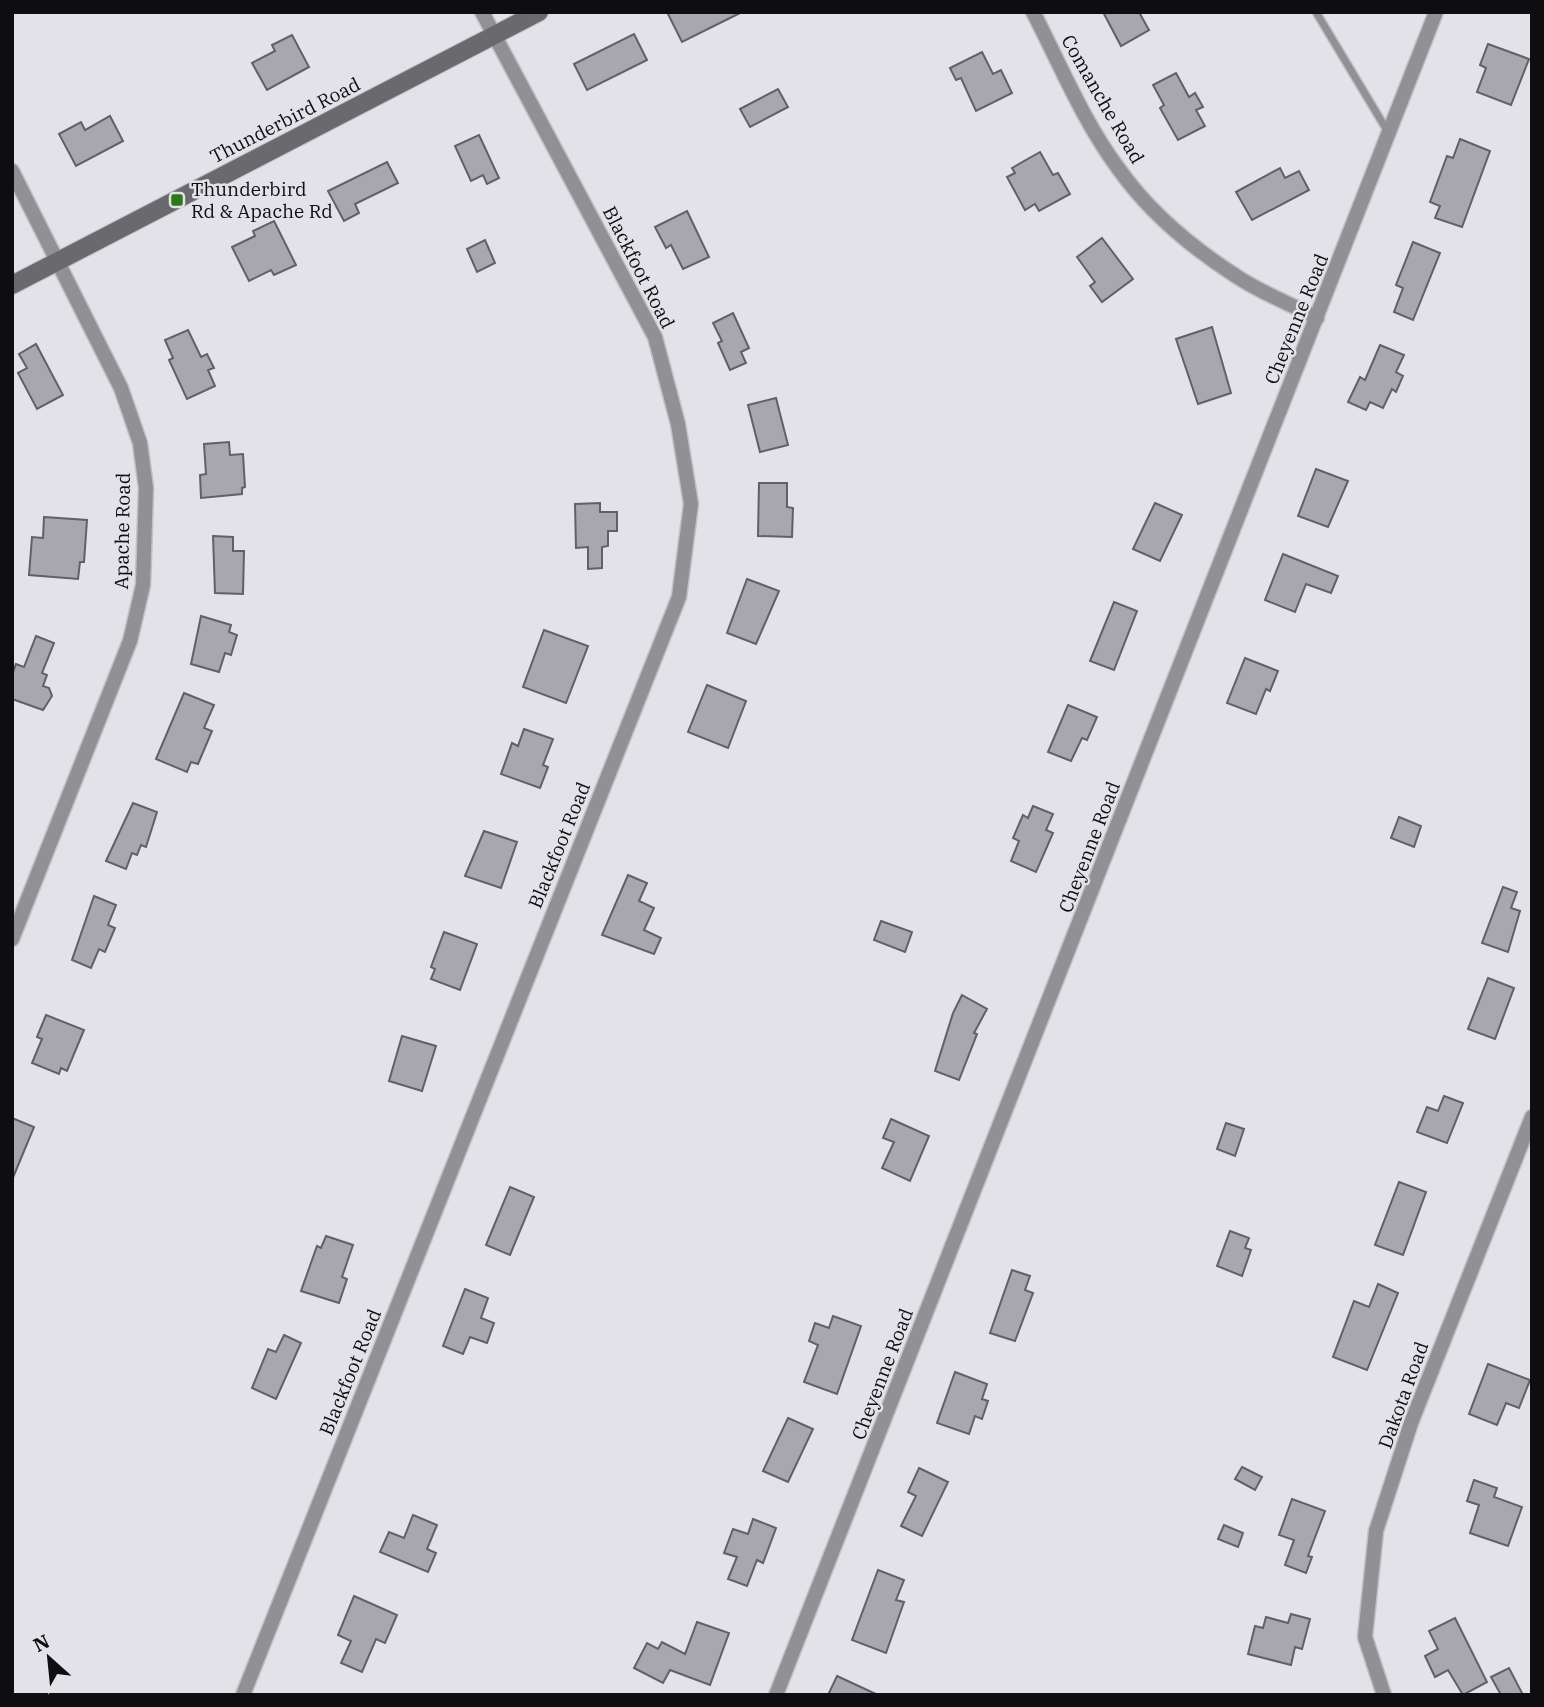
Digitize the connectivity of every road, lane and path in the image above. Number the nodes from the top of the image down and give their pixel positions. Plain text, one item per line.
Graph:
1 (482, 12) edge
2 (539, 12) edge
3 (1033, 12) edge
4 (1316, 12) edge
5 (1436, 12) edge
6 (494, 36) junction
7 (1390, 135) junction
8 (12, 171) edge
9 (59, 261) junction
10 (12, 285) edge
11 (1317, 318) junction
12 (12, 939) edge
13 (1532, 1117) edge
14 (243, 1695) edge
15 (776, 1695) edge
16 (1384, 1695) edge

1 - 6 street, Blackfoot Road
2 - 6 main road, Thunderbird Road
3 - 11 street, Comanche Road
4 - 7 lane
5 - 7 street, Cheyenne Road
6 - 9 main road, Thunderbird Road
6 - 14 street, Blackfoot Road
7 - 11 street, Cheyenne Road
8 - 9 street, Apache Road
9 - 10 main road, Thunderbird Road
9 - 12 street, Apache Road
11 - 15 street, Cheyenne Road
13 - 16 street, Dakota Road

